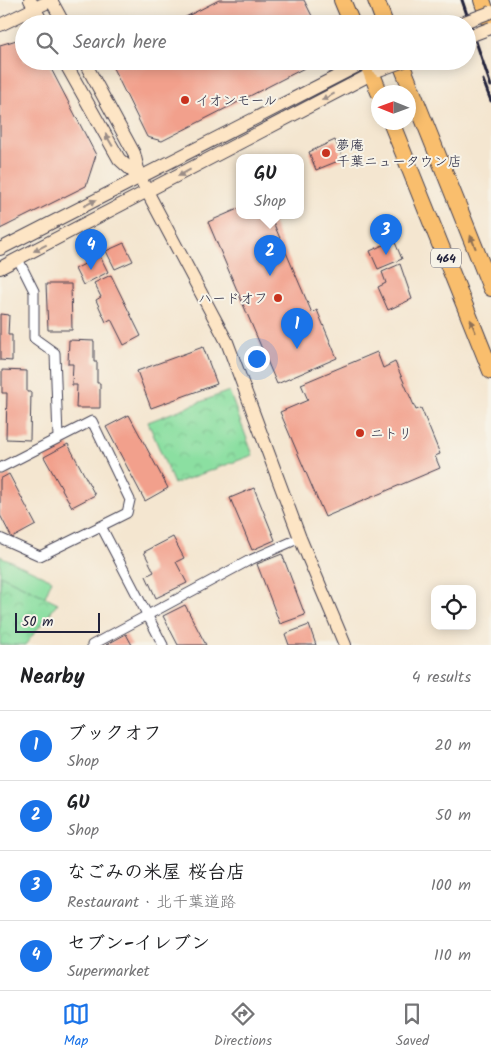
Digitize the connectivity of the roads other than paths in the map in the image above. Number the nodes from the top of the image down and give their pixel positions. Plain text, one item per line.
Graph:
1 (51, 0) edge
2 (342, 0) edge
3 (376, 0) edge
4 (482, 0) edge
5 (32, 4) edge
6 (491, 12) edge
7 (16, 15) edge
8 (38, 15) edge
9 (59, 15) edge
10 (348, 15) edge
11 (382, 15) edge
12 (15, 16) edge
13 (476, 18) edge
14 (0, 26) edge
15 (491, 27) edge
16 (476, 34) edge
17 (69, 70) edge
18 (89, 70) edge
19 (370, 70) edge
20 (370, 70) edge
21 (372, 70) edge
22 (406, 70) edge
23 (377, 85) edge
24 (394, 130) edge
25 (140, 178) junction
26 (148, 192) junction
27 (0, 249) edge
28 (18, 259) junction
29 (0, 268) edge
30 (491, 288) edge
31 (491, 371) edge
32 (58, 438) junction
33 (0, 468) edge
34 (100, 526) junction
35 (0, 538) edge
36 (300, 538) junction
37 (147, 614) junction
38 (92, 645) edge
39 (163, 645) edge
40 (345, 645) edge

1 - 5 street
1 - 9 street
2 - 10 highway
3 - 11 highway
4 - 15 highway
5 - 7 street
5 - 8 street
6 - 13 street, bridge
12 - 14 street
15 - 16 street, bridge
25 -> 17 street
18 - 25 street
19 - 25 street
20 -> 26 street
21 - 23 highway
30 -> 22 highway, 464
31 -> 24 highway, 464
25 - 26 street
27 -> 25 street
26 -> 28 street
26 - 36 street
28 - 29 street
28 - 32 street
32 - 33 street
32 - 34 street
34 - 35 street
34 - 37 street
36 - 37 street
36 - 40 street
37 - 38 street
37 - 39 street

